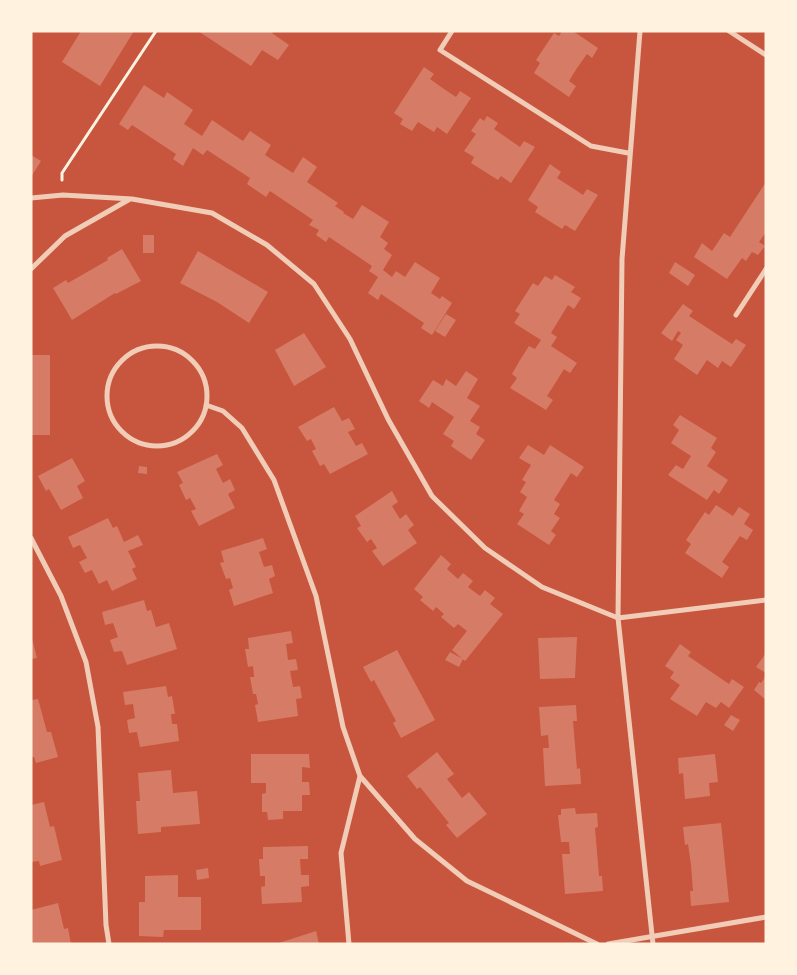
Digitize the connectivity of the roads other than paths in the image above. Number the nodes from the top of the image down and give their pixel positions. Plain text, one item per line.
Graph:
1 (452, 31) edge
2 (640, 31) edge
3 (729, 31) edge
4 (766, 56) edge
5 (628, 154) junction
6 (31, 198) edge
7 (132, 199) junction
8 (31, 269) edge
9 (766, 269) edge
10 (736, 315) dead end
11 (206, 405) junction
12 (31, 538) edge
13 (766, 600) edge
14 (618, 618) junction
15 (360, 776) junction
16 (766, 917) edge
17 (651, 936) junction
18 (109, 944) edge
19 (349, 944) edge
20 (597, 944) edge
21 (608, 944) edge
22 (653, 944) edge

1 - 5 street
2 - 5 street
3 - 4 street
5 - 14 street
6 - 7 street
7 - 8 street
7 - 14 street
9 - 10 street
11 - 11 street
11 - 15 street
12 - 18 street
13 - 14 street
14 - 17 street
15 - 19 street
15 - 20 street
16 - 17 street
17 - 21 street
17 - 22 street

